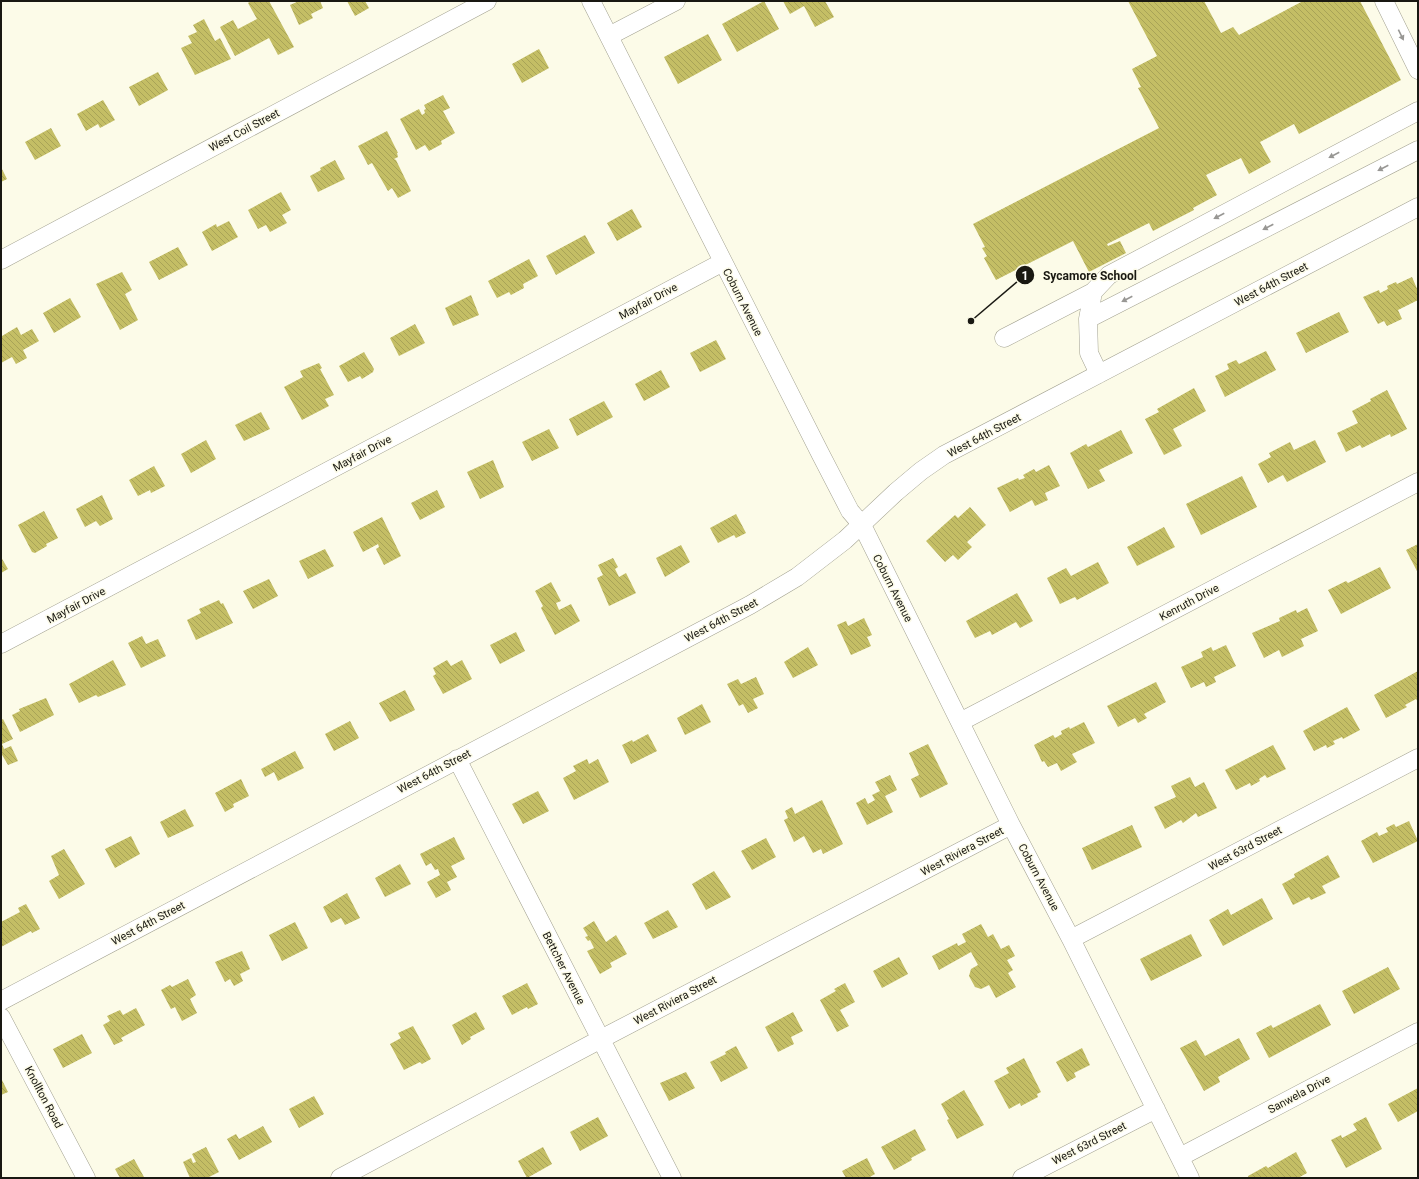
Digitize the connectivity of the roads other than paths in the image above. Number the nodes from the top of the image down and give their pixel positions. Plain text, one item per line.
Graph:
1 (488, 1) edge
2 (591, 1) edge
3 (676, 1) edge
4 (1384, 1) edge
5 (609, 36) junction
6 (1418, 70) edge
7 (1418, 111) edge
8 (1418, 150) edge
9 (1418, 207) edge
10 (1, 260) edge
11 (723, 262) junction
12 (1093, 292) junction
13 (1088, 319) junction
14 (1004, 338) dead end
15 (1099, 374) junction
16 (1418, 482) edge
17 (862, 525) junction
18 (1, 644) edge
19 (960, 722) junction
20 (1418, 758) edge
21 (457, 759) junction
22 (1011, 825) junction
23 (1071, 939) junction
24 (1, 1001) edge
25 (1, 1016) edge
26 (1418, 1032) edge
27 (600, 1039) junction
28 (1156, 1109) junction
29 (1180, 1157) junction
30 (86, 1178) edge
31 (340, 1178) edge
32 (672, 1178) edge
33 (1022, 1178) edge
34 (1190, 1178) edge

1 - 10 street, West Coil Street
2 - 5 street, Coburn Avenue
3 - 5 street
4 -> 6 street
5 - 11 street, Coburn Avenue
7 -> 12 street
8 -> 13 street
9 - 15 street, West 64th Street
11 - 17 street, Coburn Avenue
11 - 18 street, Mayfair Drive
12 - 13 street
12 - 14 street
13 - 15 street
15 - 17 street, West 64th Street
16 - 19 street, Kenruth Drive
17 - 19 street, Coburn Avenue
17 - 21 street, West 64th Street
19 - 22 street, Coburn Avenue
20 - 23 street, West 63rd Street
21 - 24 street, West 64th Street
21 - 27 street, Bettcher Avenue
22 - 23 street, Coburn Avenue
22 - 27 street, West Riviera Street
23 - 28 street, Coburn Avenue
25 - 30 street, Knollton Road
26 - 29 street, Sanwela Drive
27 - 31 street, West Riviera Street
27 - 32 street, Bettcher Avenue
28 - 29 street, Coburn Avenue
28 - 33 street, West 63rd Street
29 - 34 street, Coburn Avenue

